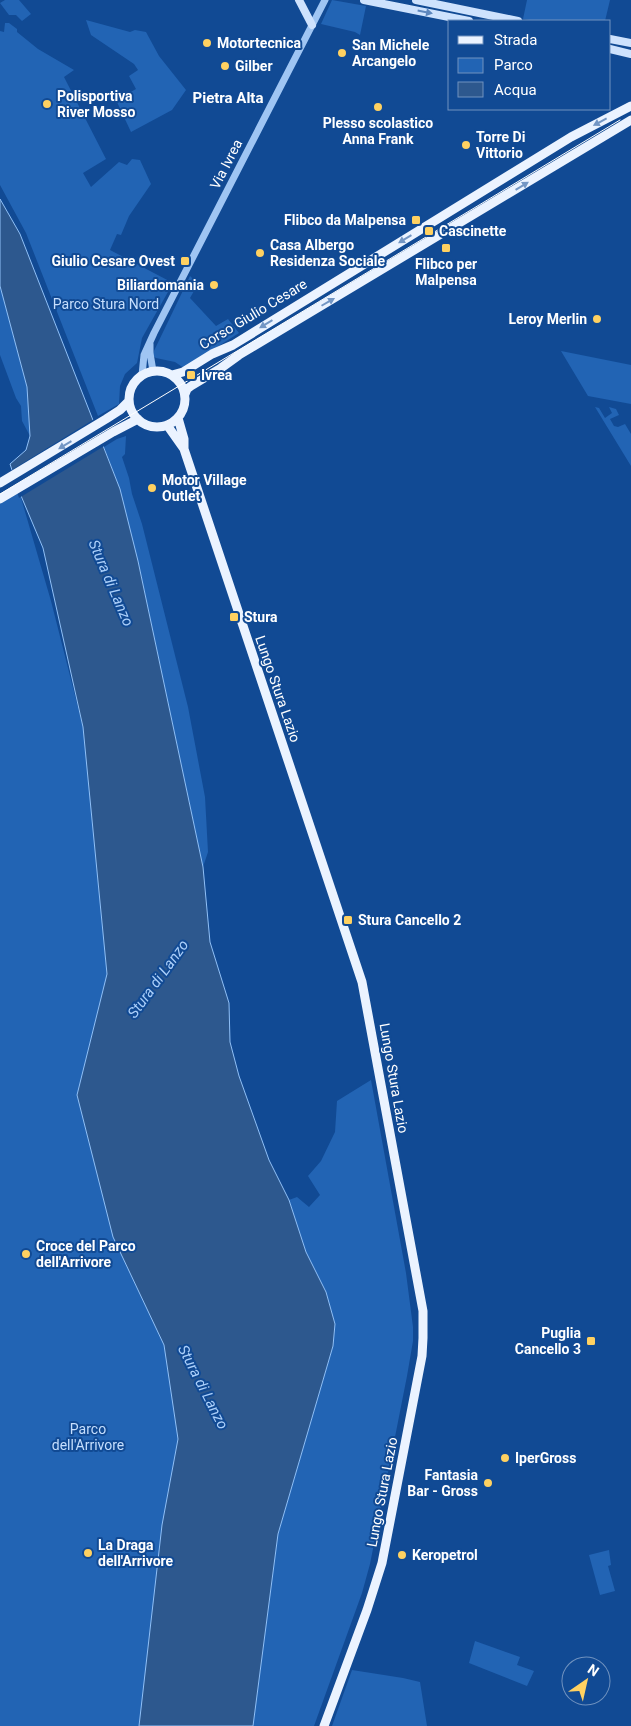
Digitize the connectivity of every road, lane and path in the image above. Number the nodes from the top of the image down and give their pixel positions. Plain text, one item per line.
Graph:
1 (299, 0) edge
2 (326, 0) edge
3 (364, 0) edge
4 (416, 0) edge
5 (464, 20) edge
6 (513, 20) edge
7 (312, 25) junction
8 (611, 39) edge
9 (631, 43) edge
10 (611, 49) edge
11 (631, 54) edge
12 (630, 106) edge
13 (631, 120) edge
14 (150, 341) junction
15 (153, 371) junction
16 (142, 375) junction
17 (172, 375) junction
18 (185, 394) junction
19 (129, 401) junction
20 (178, 418) junction
21 (138, 419) junction
22 (167, 425) junction
23 (184, 449) junction
24 (1, 483) edge
25 (0, 499) edge
26 (324, 1726) edge

1 - 7 main road
2 - 7 street, Via Ivrea
3 -> 5 main road
4 - 6 main road
7 - 14 street, Via Ivrea
8 - 9 main road
10 - 11 main road
12 -> 17 main road, Corso Giulio Cesare
18 -> 13 main road, Corso Giulio Cesare
14 - 15 street
14 - 16 street, Via Ivrea
15 - 16 main road
15 - 17 main road
16 - 19 main road
17 - 18 main road
18 - 20 main road
19 - 21 main road
19 -> 24 main road
20 - 22 main road
20 - 23 main road, Lungo Stura Lazio
21 - 22 main road
21 - 25 main road
22 - 23 main road, Lungo Stura Lazio
23 - 26 main road, Lungo Stura Lazio

